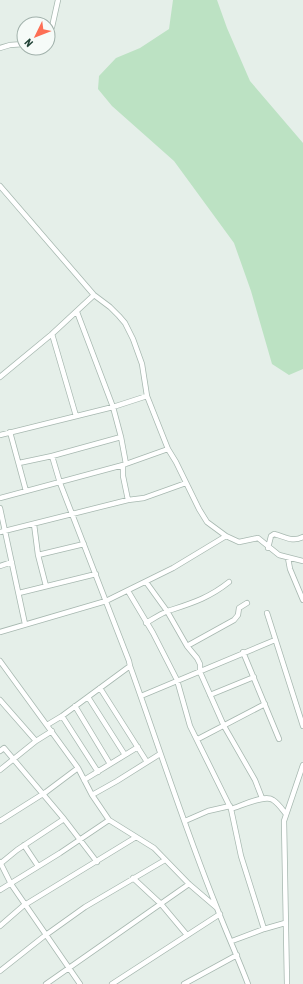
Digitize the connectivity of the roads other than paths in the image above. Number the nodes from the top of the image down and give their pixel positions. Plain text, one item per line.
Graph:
1 (58, 0) edge
2 (54, 16) edge
3 (16, 45) edge
4 (0, 48) edge
5 (0, 186) edge
6 (94, 295) junction
7 (77, 312) junction
8 (52, 334) junction
9 (0, 377) edge
10 (147, 396) junction
11 (113, 407) junction
12 (76, 416) junction
13 (10, 432) junction
14 (0, 435) edge
15 (121, 436) junction
16 (168, 449) junction
17 (52, 456) junction
18 (19, 463) junction
19 (124, 465) junction
20 (60, 483) junction
21 (186, 483) junction
22 (26, 491) junction
23 (0, 498) edge
24 (128, 500) junction
25 (0, 508) edge
26 (73, 514) junction
27 (34, 524) junction
28 (2, 532) edge
29 (226, 536) junction
30 (303, 537) edge
31 (84, 544) junction
32 (268, 548) junction
33 (38, 555) junction
34 (288, 558) junction
35 (303, 561) edge
36 (12, 562) junction
37 (0, 566) edge
38 (96, 574) junction
39 (146, 582) junction
40 (229, 582) dead end
41 (46, 586) junction
42 (128, 591) junction
43 (18, 593) junction
44 (303, 600) edge
45 (106, 601) junction
46 (247, 603) dead end
47 (167, 611) junction
48 (267, 614) dead end
49 (146, 623) junction
50 (25, 624) junction
51 (0, 632) edge
52 (275, 640) junction
53 (187, 646) junction
54 (243, 652) junction
55 (0, 661) edge
56 (130, 666) junction
57 (5, 668) junction
58 (0, 671) edge
59 (200, 672) junction
60 (254, 677) junction
61 (177, 680) junction
62 (100, 688) junction
63 (210, 695) junction
64 (140, 696) junction
65 (88, 697) junction
66 (0, 700) edge
67 (265, 704) junction
68 (75, 706) junction
69 (62, 716) junction
70 (47, 725) junction
71 (224, 726) junction
72 (303, 726) edge
73 (52, 731) junction
74 (198, 739) junction
75 (279, 739) dead end
76 (36, 740) junction
77 (0, 744) edge
78 (138, 747) junction
79 (2, 749) edge
80 (160, 754) junction
81 (125, 755) junction
82 (13, 760) junction
83 (147, 762) junction
84 (110, 764) junction
85 (303, 765) edge
86 (78, 768) junction
87 (0, 770) edge
88 (98, 772) junction
89 (84, 780) junction
90 (42, 794) junction
91 (92, 795) junction
92 (262, 798) junction
93 (231, 808) junction
94 (286, 814) junction
95 (64, 819) junction
96 (109, 820) junction
97 (0, 821) edge
98 (185, 822) junction
99 (136, 838) junction
100 (80, 840) junction
101 (24, 845) junction
102 (165, 860) junction
103 (97, 862) junction
104 (0, 863) edge
105 (38, 866) junction
106 (133, 878) junction
107 (11, 884) junction
108 (189, 884) junction
109 (0, 890) edge
110 (26, 904) junction
111 (161, 904) junction
112 (219, 912) junction
113 (285, 923) junction
114 (0, 926) edge
115 (264, 929) junction
116 (46, 934) junction
117 (188, 935) junction
118 (232, 941) junction
119 (237, 955) junction
120 (68, 967) junction
121 (0, 971) edge
122 (46, 984) edge
123 (80, 984) edge
124 (114, 984) edge
125 (184, 984) edge
126 (248, 984) edge
127 (286, 984) edge

1 - 2 street
3 - 4 street
5 - 6 street
6 - 7 street
6 - 10 street
7 - 8 street
7 - 11 street
8 - 9 street
8 - 12 street
10 - 11 street
10 - 16 street
11 - 12 street
11 - 15 street
12 - 13 street
13 - 14 street
13 - 18 street
15 - 17 street
15 - 19 street
16 - 19 street
16 - 21 street
17 - 18 street
17 - 20 street
18 - 22 street
19 - 20 street
19 - 24 street
20 - 22 street
20 - 26 street
21 - 24 street
21 - 29 street
22 - 23 street
24 - 26 street
25 - 28 street
26 - 27 street
26 - 31 street
27 - 28 street
27 - 33 street
28 - 36 street
29 - 32 street
29 - 39 street
30 - 32 street
31 - 33 street
31 - 38 street
32 - 34 street
33 - 41 street
34 - 35 street
34 - 44 street
36 - 37 street
36 - 43 street
38 - 41 street
38 - 45 street
39 - 42 street
39 - 47 street
40 - 47 street
41 - 43 street
42 - 45 street
42 - 49 street
43 - 50 street
45 - 50 street
45 - 56 street
46 - 53 street
47 - 49 street
47 - 53 street
48 - 52 street
49 - 61 street
50 - 51 street
52 - 54 street
52 - 72 street
53 - 59 street
54 - 59 street
54 - 60 street
55 - 57 street
56 - 62 street
56 - 64 street
57 - 58 street
57 - 70 street
59 - 61 street
59 - 63 street
60 - 63 street
60 - 67 street
61 - 64 street
61 - 74 street
62 - 65 street
62 - 78 street
63 - 71 street
64 - 80 street
65 - 68 street
65 - 81 street
66 - 76 street
67 - 71 street
67 - 75 street
68 - 69 street
68 - 84 street
69 - 70 street
69 - 88 street
70 - 73 street
71 - 74 street
71 - 92 street
73 - 76 street
73 - 86 street
74 - 93 street
76 - 82 street
77 - 79 street
78 - 81 street
78 - 83 street
79 - 82 street
80 - 83 street
80 - 98 street
81 - 84 street
82 - 87 street
82 - 90 street
83 - 91 street
84 - 88 street
85 - 94 street
86 - 89 street
86 - 90 street
88 - 89 street
89 - 91 street
90 - 95 street
90 - 97 street
91 - 96 street
92 - 93 street
92 - 94 street
93 - 98 street
93 - 115 street
94 - 113 street
95 - 100 street
95 - 101 street
96 - 99 street
96 - 100 street
98 - 112 street
99 - 102 street
99 - 103 street
100 - 103 street
100 - 105 street
101 - 104 street
101 - 105 street
102 - 106 street
102 - 108 street
103 - 110 street
104 - 107 street
105 - 107 street
106 - 111 street
106 - 116 street
107 - 109 street
107 - 110 street
108 - 111 street
108 - 112 street
110 - 114 street
110 - 116 street
111 - 117 street
111 - 120 street
112 - 117 street
112 - 118 street
113 - 115 street
113 - 127 street
115 - 118 street
116 - 120 street
116 - 121 street
117 - 124 street
118 - 119 street
119 - 125 street
119 - 126 street
120 - 122 street
120 - 123 street

